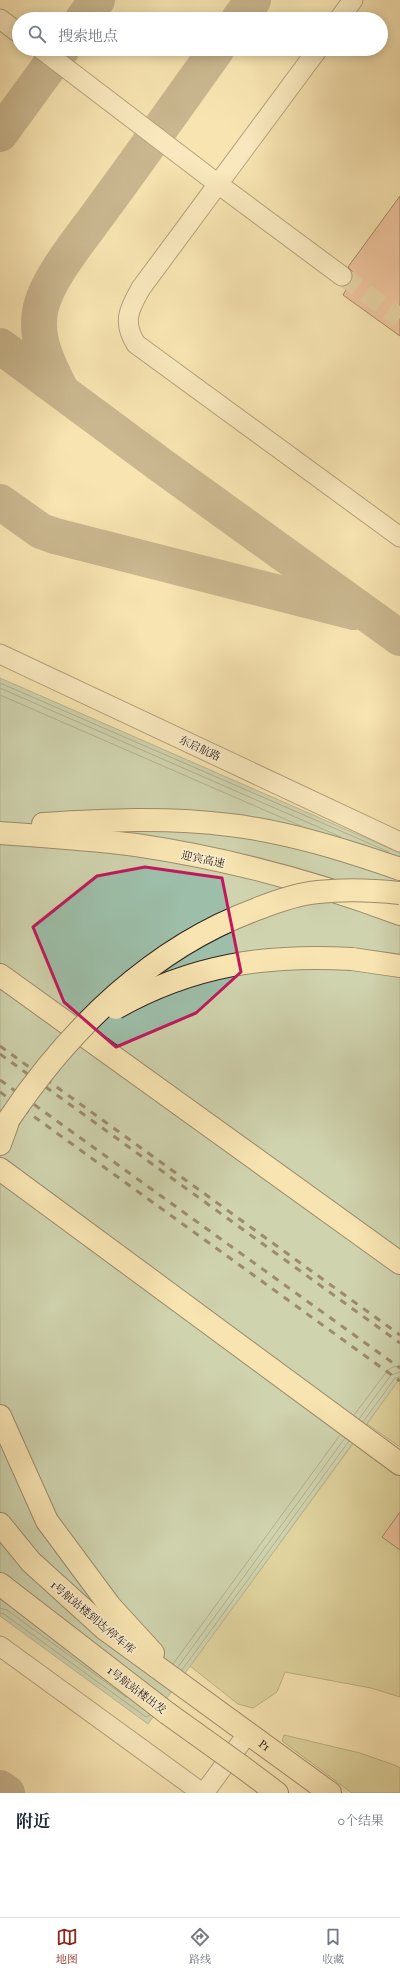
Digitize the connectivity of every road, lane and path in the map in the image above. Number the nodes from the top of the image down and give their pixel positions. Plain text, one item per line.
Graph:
1 (353, 0) edge
2 (344, 12) edge
3 (0, 19) edge
4 (12, 28) edge
5 (50, 56) edge
6 (313, 56) edge
7 (218, 184) junction
8 (342, 276) tunnel mouth
9 (400, 536) edge
10 (0, 654) edge
11 (0, 828) edge
12 (0, 833) edge
13 (400, 842) edge
14 (400, 869) edge
15 (400, 893) edge
16 (400, 914) edge
17 (400, 966) edge
18 (0, 975) edge
19 (58, 1055) junction
20 (5, 1126) edge
21 (0, 1144) edge
22 (0, 1170) edge
23 (400, 1263) edge
24 (0, 1416) edge
25 (400, 1464) edge
26 (0, 1524) edge
27 (0, 1568) edge
28 (0, 1584) edge
29 (51, 1624) junction
30 (0, 1646) edge
31 (199, 1696) junction
32 (248, 1733) junction
33 (241, 1766) junction
34 (203, 1793) edge
35 (267, 1793) edge
36 (277, 1793) edge
37 (330, 1793) edge

1 - 2 lane
3 - 4 lane
5 - 7 lane
6 - 7 lane
7 - 8 lane
7 - 9 lane
10 - 13 lane, 东启航路
11 - 14 main road
12 - 16 main road, 迎宾高速, bridge
15 - 19 main road, bridge
17 - 19 main road, bridge
18 - 23 main road
19 - 20 main road, bridge
20 - 21 main road
22 - 25 main road
24 - 31 main road
26 - 31 main road, 1号航站楼到达/停车库
27 - 29 main road
28 - 29 main road, 1号航站楼出发
29 - 33 main road, 1号航站楼出发, bridge
30 - 34 lane
31 - 32 main road, P1
32 - 34 lane
32 - 37 main road, P1
33 - 35 lane
33 - 36 main road, 1号航站楼出发

